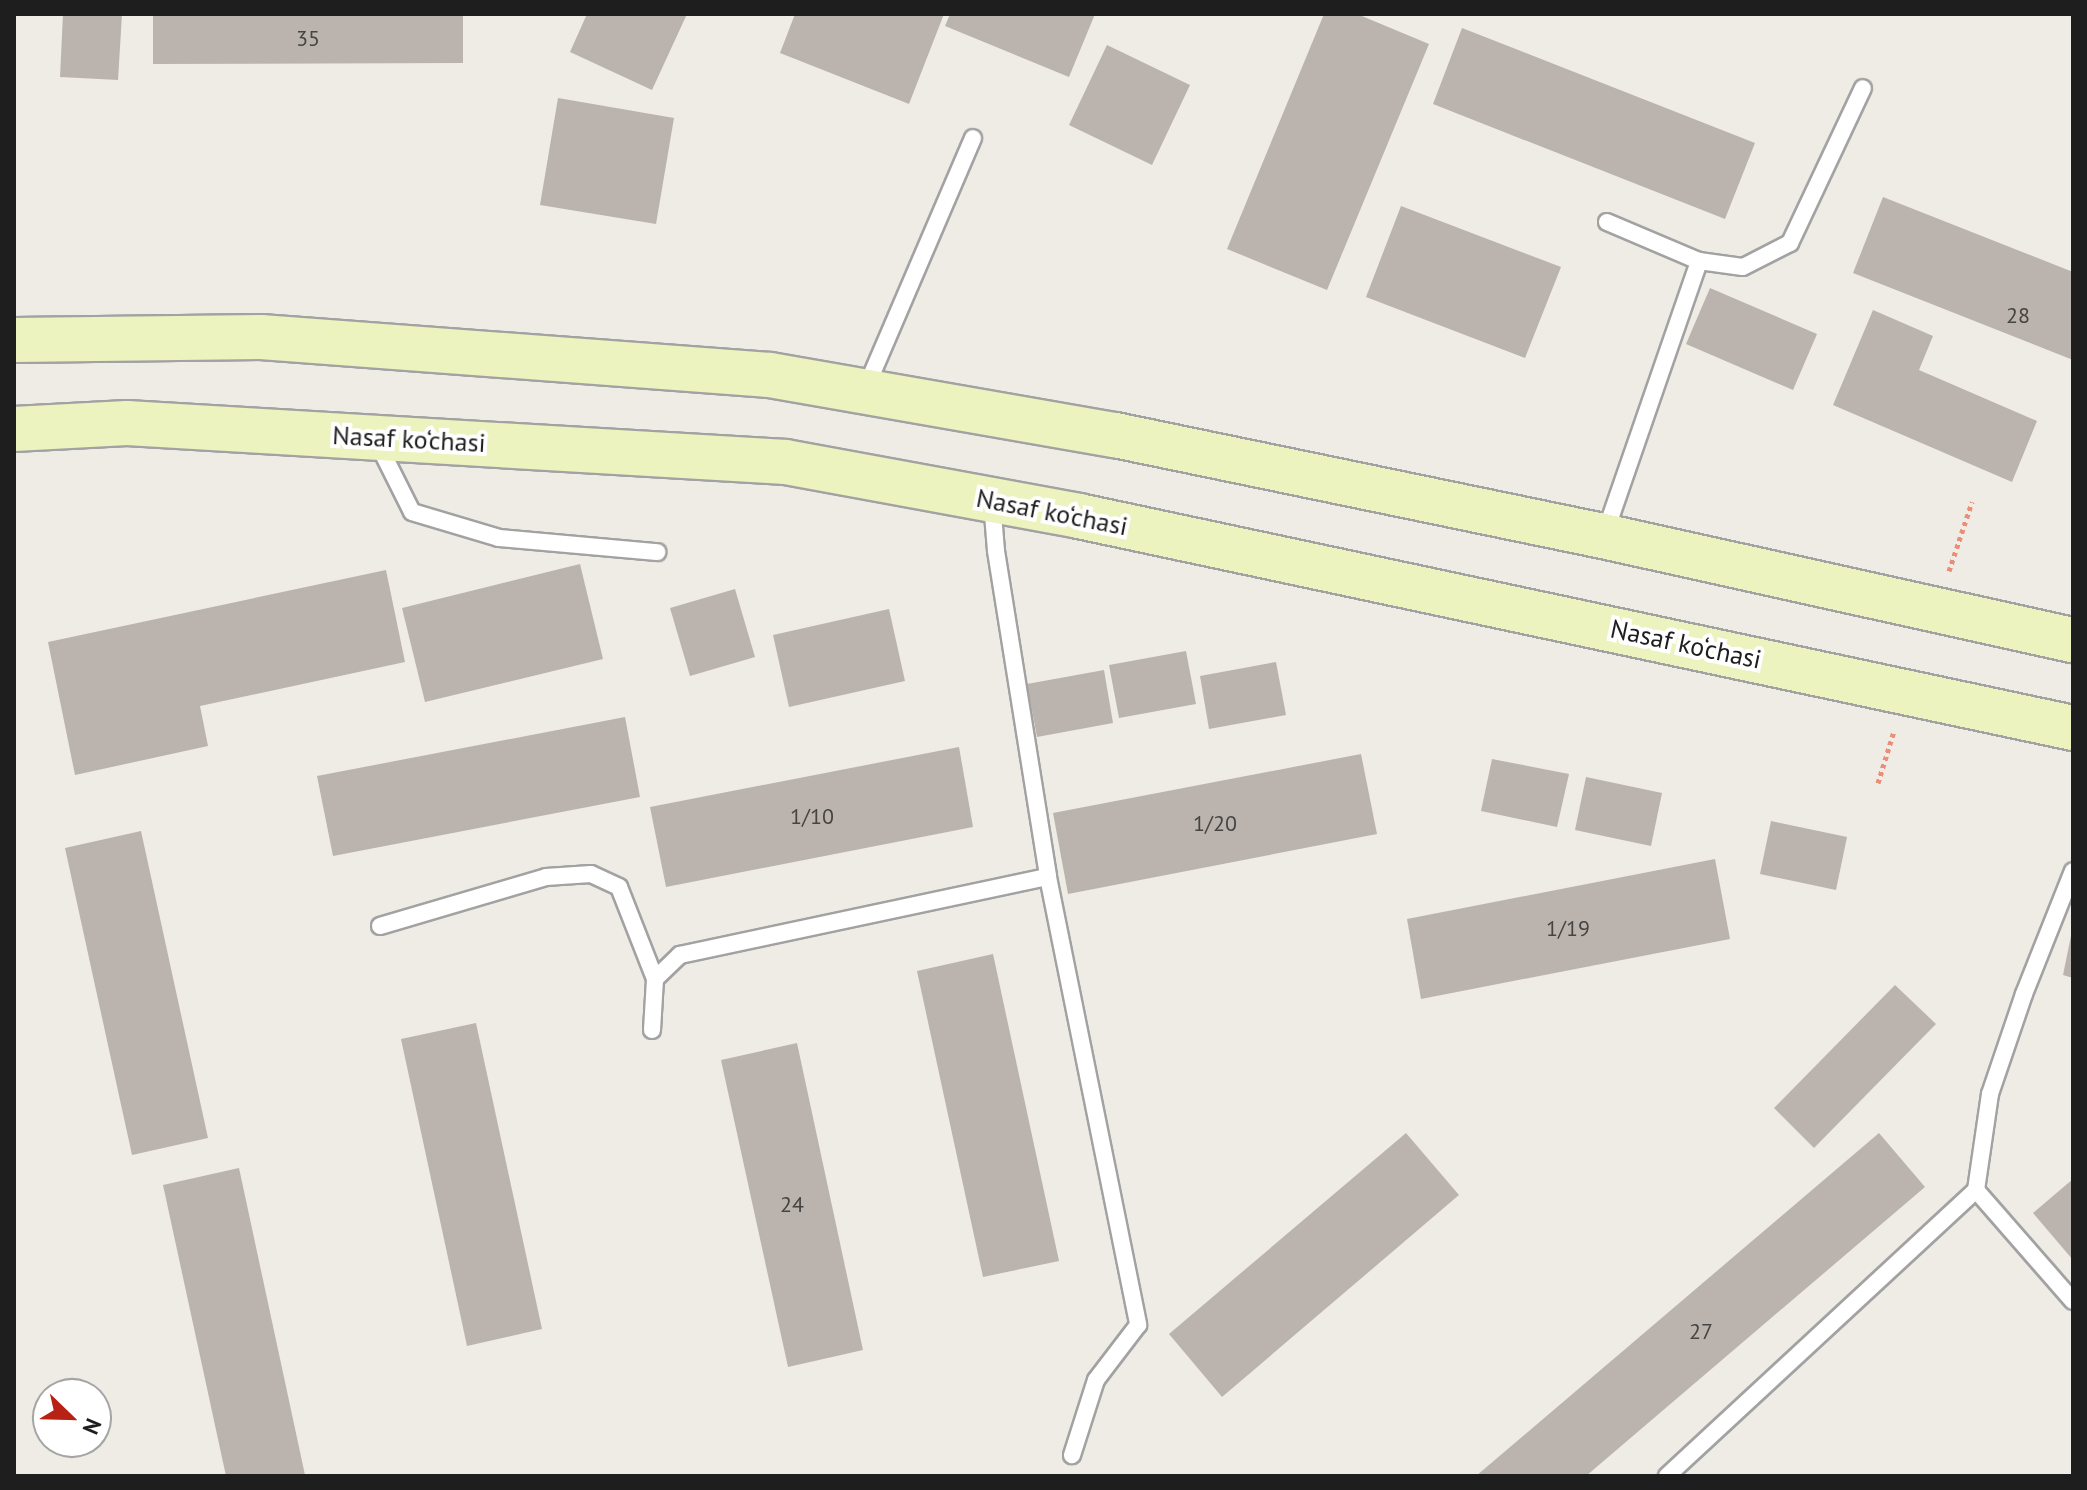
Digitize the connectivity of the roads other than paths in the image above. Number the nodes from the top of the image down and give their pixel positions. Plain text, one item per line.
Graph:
1 (1863, 88) dead end
2 (973, 138) dead end
3 (1607, 222) dead end
4 (1699, 261) junction
5 (14, 340) edge
6 (865, 391) junction
7 (14, 429) edge
8 (375, 437) junction
9 (992, 500) junction
10 (1603, 536) junction
11 (657, 552) dead end
12 (2073, 640) edge
13 (2073, 728) edge
14 (2073, 871) edge
15 (1048, 877) junction
16 (380, 926) dead end
17 (655, 979) junction
18 (652, 1030) dead end
19 (1976, 1190) junction
20 (2073, 1301) edge
21 (1072, 1455) dead end
22 (1667, 1476) edge

1 - 4 lane
2 - 6 lane
3 - 4 lane
4 - 10 lane
5 - 6 main road
6 - 10 main road
7 - 8 main road, Nasaf ko‘chasi
8 - 9 main road, Nasaf ko‘chasi
8 - 11 lane
9 - 13 main road, Nasaf ko‘chasi
9 - 15 lane
10 - 12 main road
14 - 19 lane
15 - 17 lane
15 - 21 lane
16 - 17 lane
17 - 18 lane
19 - 20 lane
19 - 22 lane

